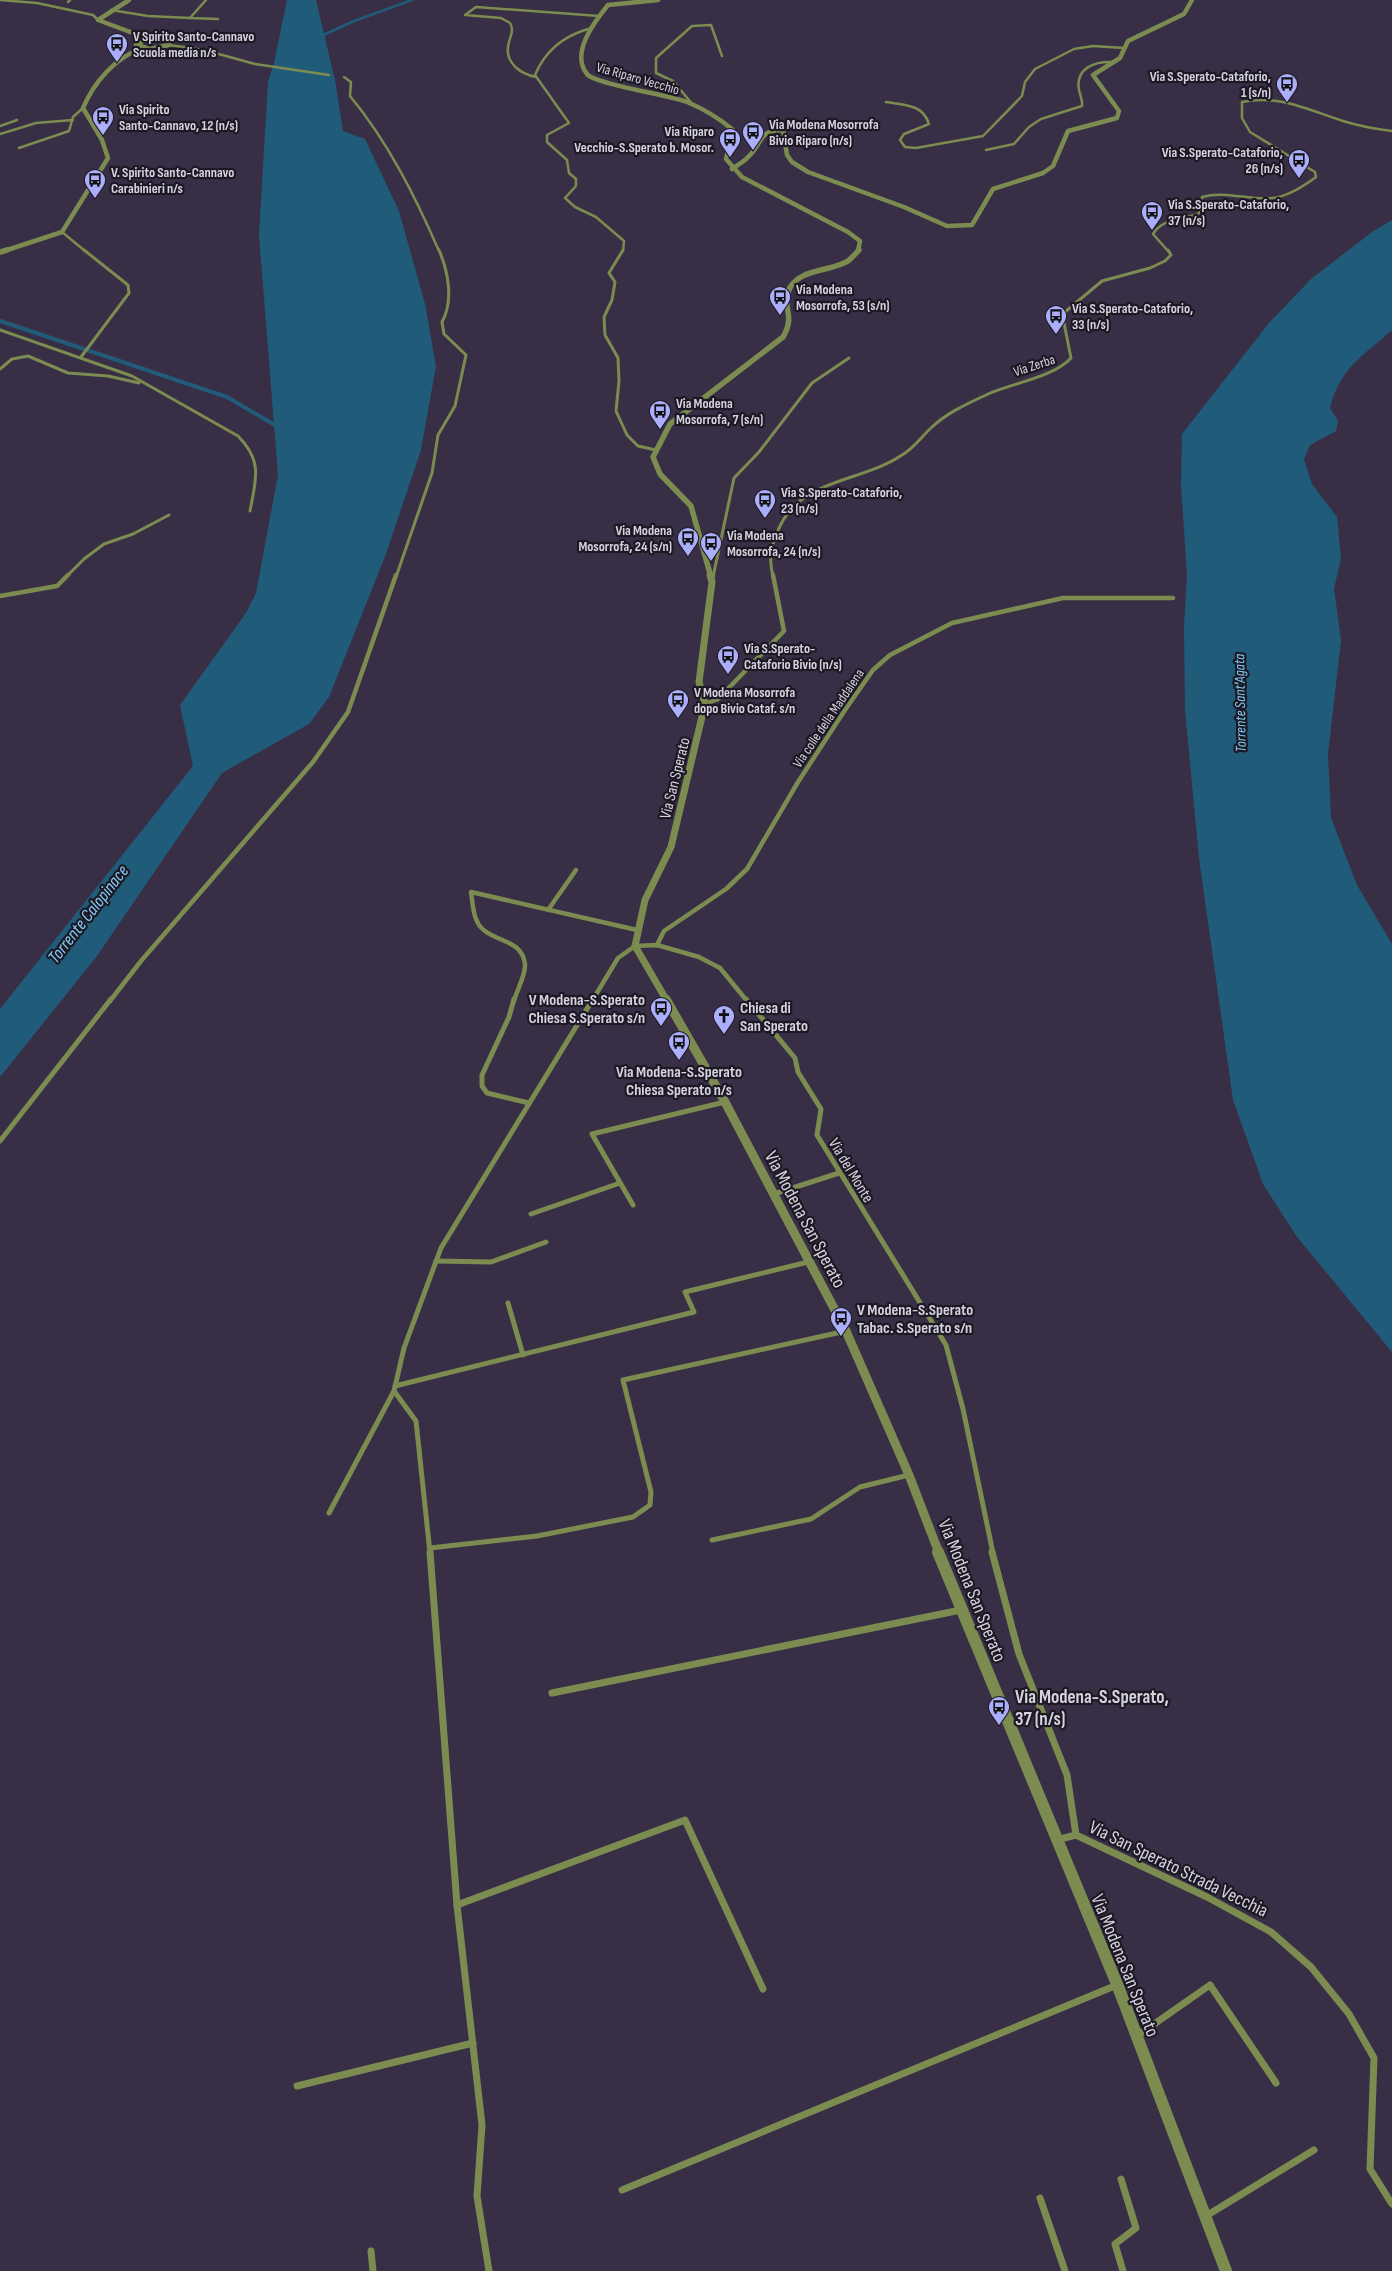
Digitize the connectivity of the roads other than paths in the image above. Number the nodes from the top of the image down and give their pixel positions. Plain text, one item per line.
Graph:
1 (0, 0) edge
2 (129, 0) edge
3 (206, 0) edge
4 (658, 0) edge
5 (1192, 0) edge
6 (112, 10) junction
7 (599, 16) junction
8 (190, 18) junction
9 (218, 19) dead end
10 (98, 20) junction
11 (588, 29) junction
12 (149, 39) junction
13 (169, 45) junction
14 (142, 48) junction
15 (1124, 48) junction
16 (722, 56) dead end
17 (1113, 62) junction
18 (329, 75) dead end
19 (344, 77) dead end
20 (536, 77) junction
21 (886, 102) dead end
22 (694, 107) junction
23 (82, 108) junction
24 (17, 120) dead end
25 (73, 120) junction
26 (0, 126) edge
27 (1392, 130) edge
28 (0, 134) edge
29 (19, 148) dead end
30 (986, 150) dead end
31 (732, 169) junction
32 (62, 232) junction
33 (0, 252) edge
34 (0, 330) edge
35 (82, 355) junction
36 (849, 358) dead end
37 (0, 369) edge
38 (141, 383) junction
39 (656, 450) junction
40 (250, 511) dead end
41 (169, 516) dead end
42 (712, 581) junction
43 (0, 596) edge
44 (1172, 598) dead end
45 (705, 704) junction
46 (576, 870) dead end
47 (548, 910) junction
48 (637, 930) junction
49 (657, 945) junction
50 (636, 946) junction
51 (725, 1102) junction
52 (529, 1104) junction
53 (0, 1141) edge
54 (839, 1174) junction
55 (620, 1183) junction
56 (774, 1194) junction
57 (633, 1205) dead end
58 (531, 1214) dead end
59 (546, 1242) dead end
60 (436, 1261) junction
61 (808, 1262) junction
62 (508, 1303) dead end
63 (846, 1331) junction
64 (523, 1355) junction
65 (395, 1388) junction
66 (910, 1475) junction
67 (329, 1513) dead end
68 (712, 1540) dead end
69 (430, 1548) junction
70 (961, 1610) junction
71 (552, 1693) dead end
72 (1076, 1835) junction
73 (1056, 1840) junction
74 (457, 1906) junction
75 (1117, 1984) junction
76 (763, 1989) dead end
77 (1137, 2037) junction
78 (472, 2043) junction
79 (1276, 2083) dead end
80 (296, 2086) dead end
81 (1314, 2150) dead end
82 (1121, 2179) dead end
83 (622, 2190) dead end
84 (1040, 2198) dead end
85 (1392, 2204) edge
86 (1205, 2216) junction
87 (371, 2251) dead end
88 (373, 2271) edge
89 (489, 2271) edge
90 (1065, 2271) edge
91 (1123, 2271) edge
92 (1226, 2271) edge

1 - 10 street
2 - 6 street
3 - 8 street
4 - 7 street, Via Riparo Vecchio
5 - 15 street
6 - 8 street
6 - 10 street
7 - 11 street, Via Riparo Vecchio
7 - 20 street
8 - 9 street
10 - 12 street
11 - 20 street
11 - 22 street, Via Riparo Vecchio
12 - 13 street
12 - 14 street
13 - 14 street
13 - 18 street
14 - 23 street
15 - 17 street
15 - 21 street
16 - 22 street
17 - 30 street
17 - 31 street
19 - 53 street
20 - 39 street
22 - 31 street, Via Riparo Vecchio
23 - 25 street
23 - 32 street
24 - 26 street
25 - 28 street
25 - 29 street
27 - 45 street, Via Zerba
31 - 39 street
32 - 33 street
32 - 35 street
34 - 35 street
35 - 38 street
36 - 42 street
37 - 38 street
38 - 40 street
39 - 42 street
41 - 43 street
42 - 45 street, Via San Sperato
44 - 49 street, Via colle della Maddalena
45 - 48 street, Via San Sperato
46 - 47 street
47 - 48 street
47 - 52 street
48 - 50 street, Via San Sperato
49 - 50 street, Via del Monte
49 - 54 street, Via del Monte
50 - 51 street, Via Modena San Sperato
50 - 52 street
51 - 55 street
51 - 56 street, Via Modena San Sperato
52 - 60 street
54 - 56 street
54 - 72 street, Via del Monte
55 - 57 street
55 - 58 street
56 - 61 street, Via Modena San Sperato
59 - 60 street
60 - 65 street
61 - 63 street, Via Modena San Sperato
61 - 64 street
62 - 64 street
63 - 66 street, Via Modena San Sperato
63 - 69 street
64 - 65 street
65 - 67 street
65 - 69 street
66 - 68 street
66 - 70 street, Via Modena San Sperato
69 - 74 street
70 - 71 street
70 - 73 street, Via Modena San Sperato
72 - 73 street, Via San Sperato Strada Vecchia
72 - 85 street, Via San Sperato Strada Vecchia
73 - 75 street, Via Modena San Sperato
74 - 76 street
74 - 78 street
75 - 77 street, Via Modena San Sperato
75 - 83 street
77 - 79 street
77 - 86 street, Via Modena San Sperato
78 - 80 street
78 - 89 street
81 - 86 street
82 - 91 street
84 - 90 street
86 - 92 street, Via Modena San Sperato
87 - 88 street

